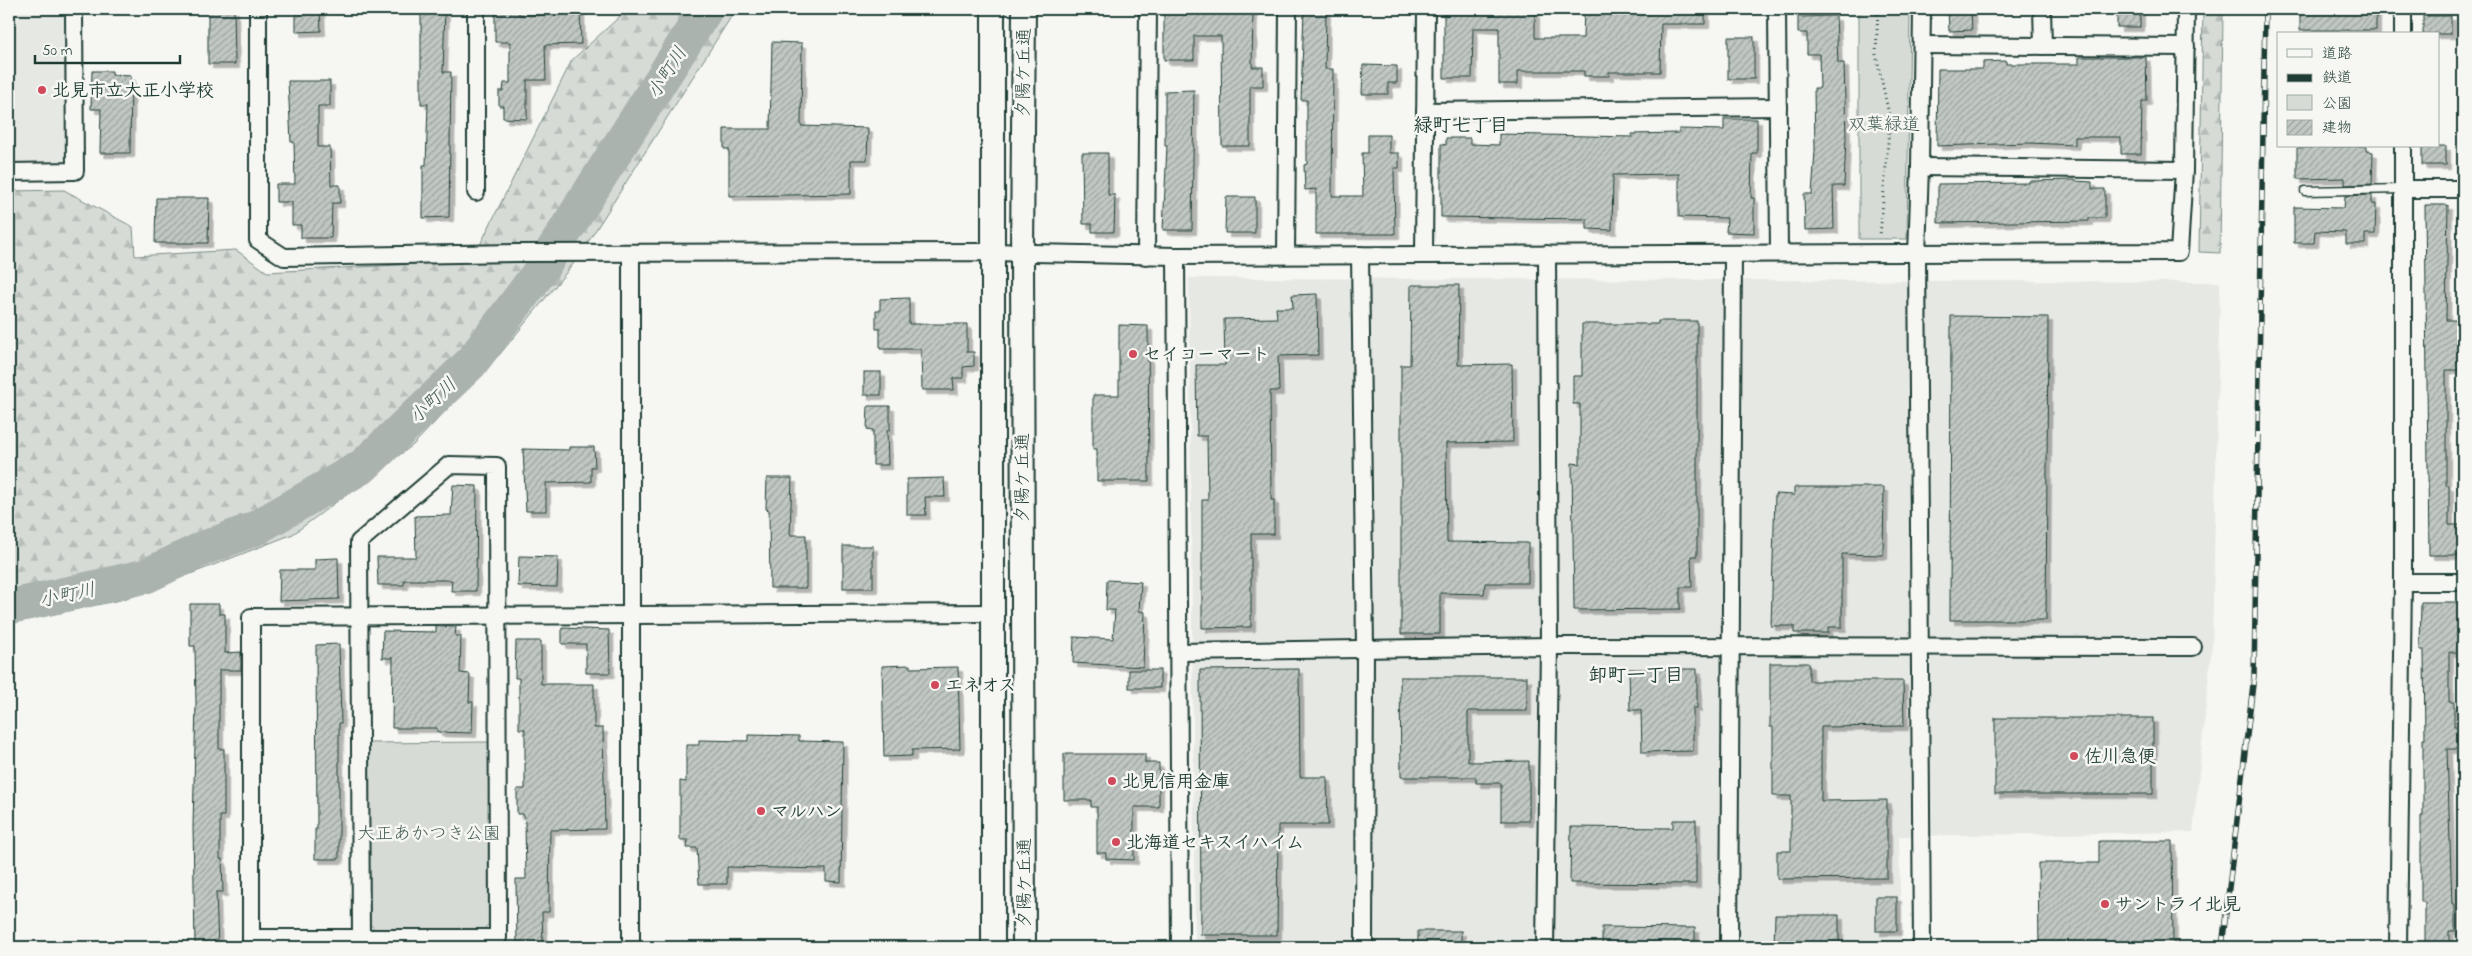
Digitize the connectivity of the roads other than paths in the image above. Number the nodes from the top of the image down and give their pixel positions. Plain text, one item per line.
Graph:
1 (74, 9) edge
2 (258, 9) edge
3 (476, 9) edge
4 (993, 9) edge
5 (1024, 9) edge
6 (1148, 9) edge
7 (1288, 9) edge
8 (1426, 9) edge
9 (1778, 9) edge
10 (1922, 9) edge
11 (2042, 9) edge
12 (2186, 9) edge
13 (2403, 9) edge
14 (2403, 32) edge
15 (1923, 45) junction
16 (2042, 46) junction
17 (2186, 47) junction
18 (1778, 107) junction
19 (1425, 111) junction
20 (2403, 148) edge
21 (1920, 167) junction
22 (2184, 170) junction
23 (9, 172) edge
24 (2403, 189) junction
25 (2463, 189) edge
26 (2305, 191) dead end
27 (476, 192) dead end
28 (992, 252) junction
29 (632, 253) junction
30 (1022, 253) junction
31 (1779, 253) junction
32 (1547, 254) junction
33 (1733, 254) junction
34 (1917, 254) junction
35 (1286, 255) junction
36 (1360, 255) junction
37 (1424, 255) junction
38 (1146, 256) junction
39 (1176, 256) junction
40 (2404, 582) junction
41 (2463, 582) edge
42 (992, 613) junction
43 (631, 614) junction
44 (358, 616) junction
45 (499, 617) junction
46 (1920, 645) junction
47 (1548, 646) junction
48 (1732, 646) junction
49 (2193, 647) dead end
50 (1365, 648) junction
51 (1179, 652) junction
52 (361, 939) junction
53 (251, 943) edge
54 (631, 947) edge
55 (993, 947) edge
56 (1024, 947) edge
57 (1180, 947) edge
58 (1364, 947) edge
59 (1545, 947) edge
60 (1729, 947) edge
61 (1922, 947) edge
62 (2398, 947) edge

1 - 23 street
2 - 29 street
3 - 27 street
4 - 28 street, 夕陽ケ丘通
5 - 30 street, 夕陽ケ丘通
6 - 38 street
7 - 35 street
8 - 19 street
9 - 18 street
10 - 15 street
11 - 16 street
12 - 17 street
13 - 14 street
15 - 16 street
15 - 21 street
16 - 17 street
17 - 22 street
18 - 19 street
18 - 31 street
19 - 37 street
20 - 24 street
21 - 22 street
21 - 34 street
22 - 34 street
24 - 25 street
24 - 26 lane
24 - 40 street
28 - 29 street
28 - 30 street
28 - 42 street, 夕陽ケ丘通
29 - 43 street
30 - 38 street
30 - 56 street, 夕陽ケ丘通
31 - 33 street
31 - 34 street
32 - 33 street
32 - 37 street
32 - 47 street
33 - 48 street
34 - 46 street
35 - 36 street
35 - 39 street
36 - 37 street
36 - 50 street
38 - 39 street
39 - 51 street
40 - 41 street
40 - 62 street
42 - 43 street
42 - 55 street, 夕陽ケ丘通
43 - 45 street
43 - 54 street
44 - 45 street
44 - 45 street
44 - 52 street
44 - 53 street
45 - 52 street
46 - 48 street
46 - 49 street
46 - 61 street
47 - 48 street
47 - 50 street
47 - 59 street
48 - 60 street
50 - 51 street
50 - 58 street
51 - 57 street
52 - 53 street

